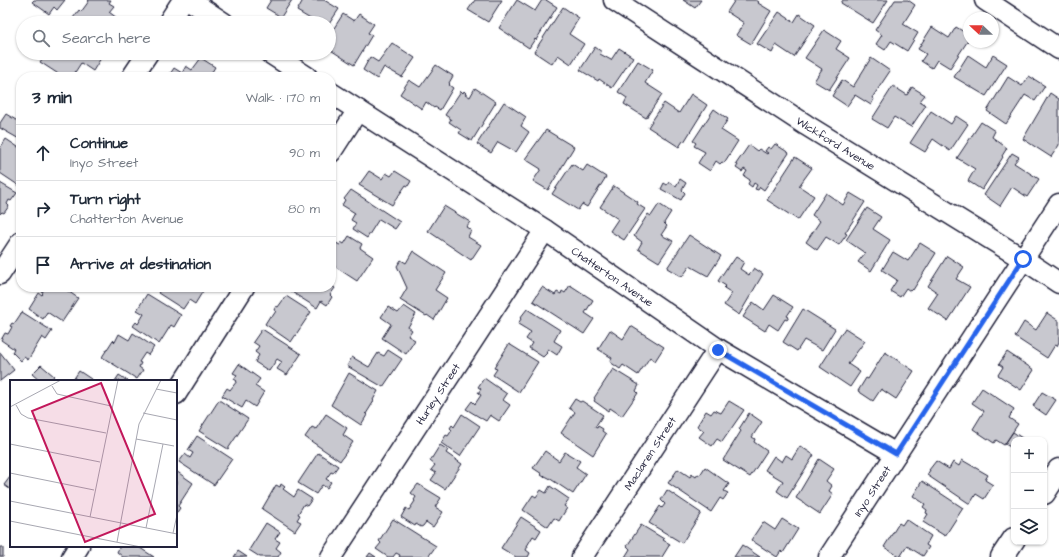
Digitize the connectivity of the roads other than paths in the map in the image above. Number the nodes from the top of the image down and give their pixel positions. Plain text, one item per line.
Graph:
1 (183, 0) edge
2 (189, 0) edge
3 (614, 0) edge
4 (985, 0) edge
5 (173, 16) edge
6 (213, 16) edge
7 (1059, 49) edge
8 (143, 60) edge
9 (281, 60) edge
10 (135, 72) edge
11 (299, 72) edge
12 (336, 96) edge
13 (358, 110) junction
14 (336, 144) edge
15 (1059, 204) edge
16 (544, 230) junction
17 (16, 250) edge
18 (1023, 259) junction
19 (0, 274) edge
20 (1059, 283) edge
21 (241, 292) edge
22 (718, 350) junction
23 (177, 392) edge
24 (896, 454) junction
25 (1059, 470) edge
26 (1047, 488) edge
27 (1011, 544) edge
28 (77, 547) edge
29 (72, 557) edge
30 (331, 557) edge
31 (582, 557) edge
32 (830, 557) edge
33 (1002, 557) edge

1 - 5 street
2 - 6 street
3 - 18 street, Wickford Avenue
4 - 7 street
8 - 10 street
9 - 11 street
12 - 13 street, Chatterton Avenue
13 - 14 street
13 - 16 street, Chatterton Avenue
15 - 18 street, Inyo Street
16 - 22 street, Chatterton Avenue
16 - 30 street, Hurley Street
17 - 19 street
18 - 20 street, Wickford Avenue
18 - 24 street, Inyo Street
21 - 23 street
22 - 24 street, Chatterton Avenue
22 - 31 street, Maclaren Street
24 - 32 street, Inyo Street
25 - 26 main road
27 - 33 main road
28 - 29 street

